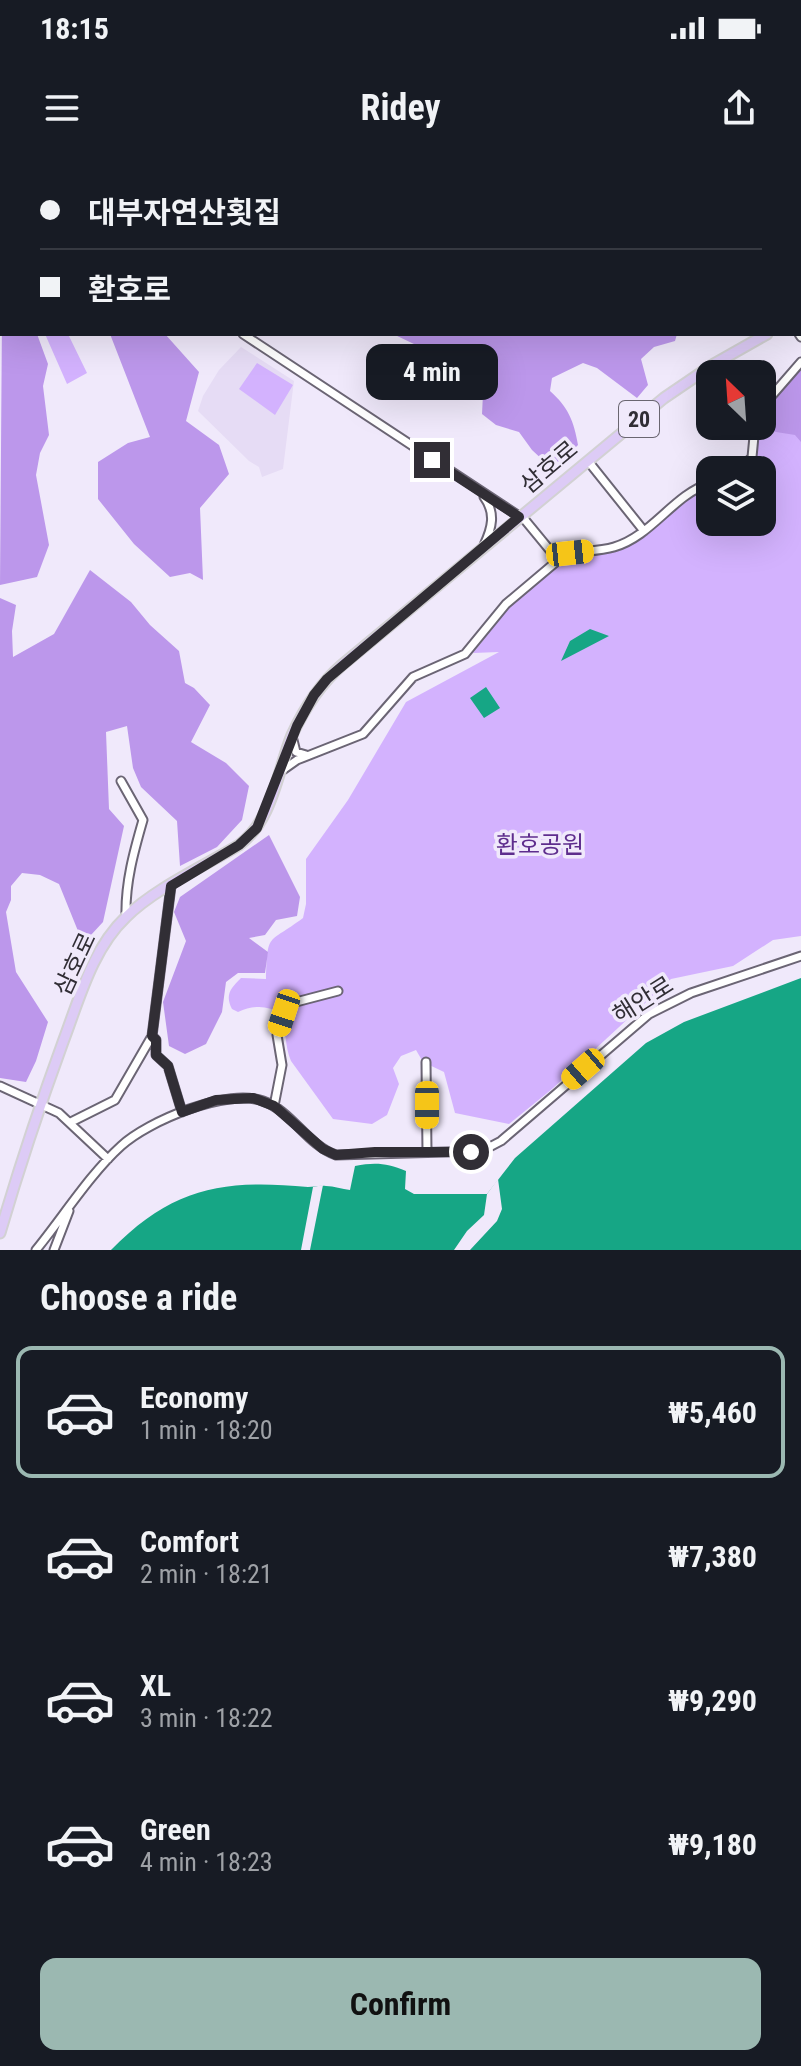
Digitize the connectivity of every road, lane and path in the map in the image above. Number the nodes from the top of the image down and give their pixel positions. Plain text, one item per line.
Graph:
1 (246, 336) edge
2 (745, 336) edge
3 (763, 336) edge
4 (749, 344) junction
5 (801, 362) edge
6 (776, 391) edge
7 (588, 461) junction
8 (696, 490) edge
9 (483, 495) junction
10 (519, 517) junction
11 (644, 531) junction
12 (484, 546) junction
13 (558, 560) junction
14 (292, 736) junction
15 (308, 755) junction
16 (280, 772) junction
17 (121, 781) dead end
18 (171, 886) junction
19 (126, 917) junction
20 (801, 956) edge
21 (338, 991) dead end
22 (152, 1036) junction
23 (426, 1062) dead end
24 (0, 1086) edge
25 (40, 1104) junction
26 (274, 1106) junction
27 (182, 1112) junction
28 (71, 1122) junction
29 (427, 1152) junction
30 (108, 1159) junction
31 (72, 1205) junction
32 (0, 1233) edge
33 (36, 1250) edge
34 (54, 1250) edge

1 - 9 street
2 - 4 street
3 - 4 main road, 삼호로 / 20
4 - 7 main road, 삼호로 / 20
5 - 6 street
7 - 10 main road, 삼호로 / 20
7 - 11 street
8 - 11 street
9 - 10 street
9 - 12 street
10 - 12 main road, 삼호로 / 20
10 - 13 street
11 - 13 street
12 - 14 main road, 삼호로 / 20
13 - 15 street
14 - 15 street
14 - 16 main road, 삼호로 / 20
15 - 16 street
16 - 18 main road, 삼호로 / 20
17 - 19 street
18 - 19 main road, 삼호로 / 20
18 - 22 street
19 - 25 main road, 삼호로 / 20
20 - 29 street, 해안로
21 - 26 street
22 - 27 street
22 - 28 street
23 - 29 street
24 - 25 street
25 - 28 street
25 - 32 main road, 삼호로 / 20
26 - 27 street
26 - 29 street, 해안로
27 - 30 street
28 - 30 street
30 - 31 street
31 - 33 street
31 - 34 street

